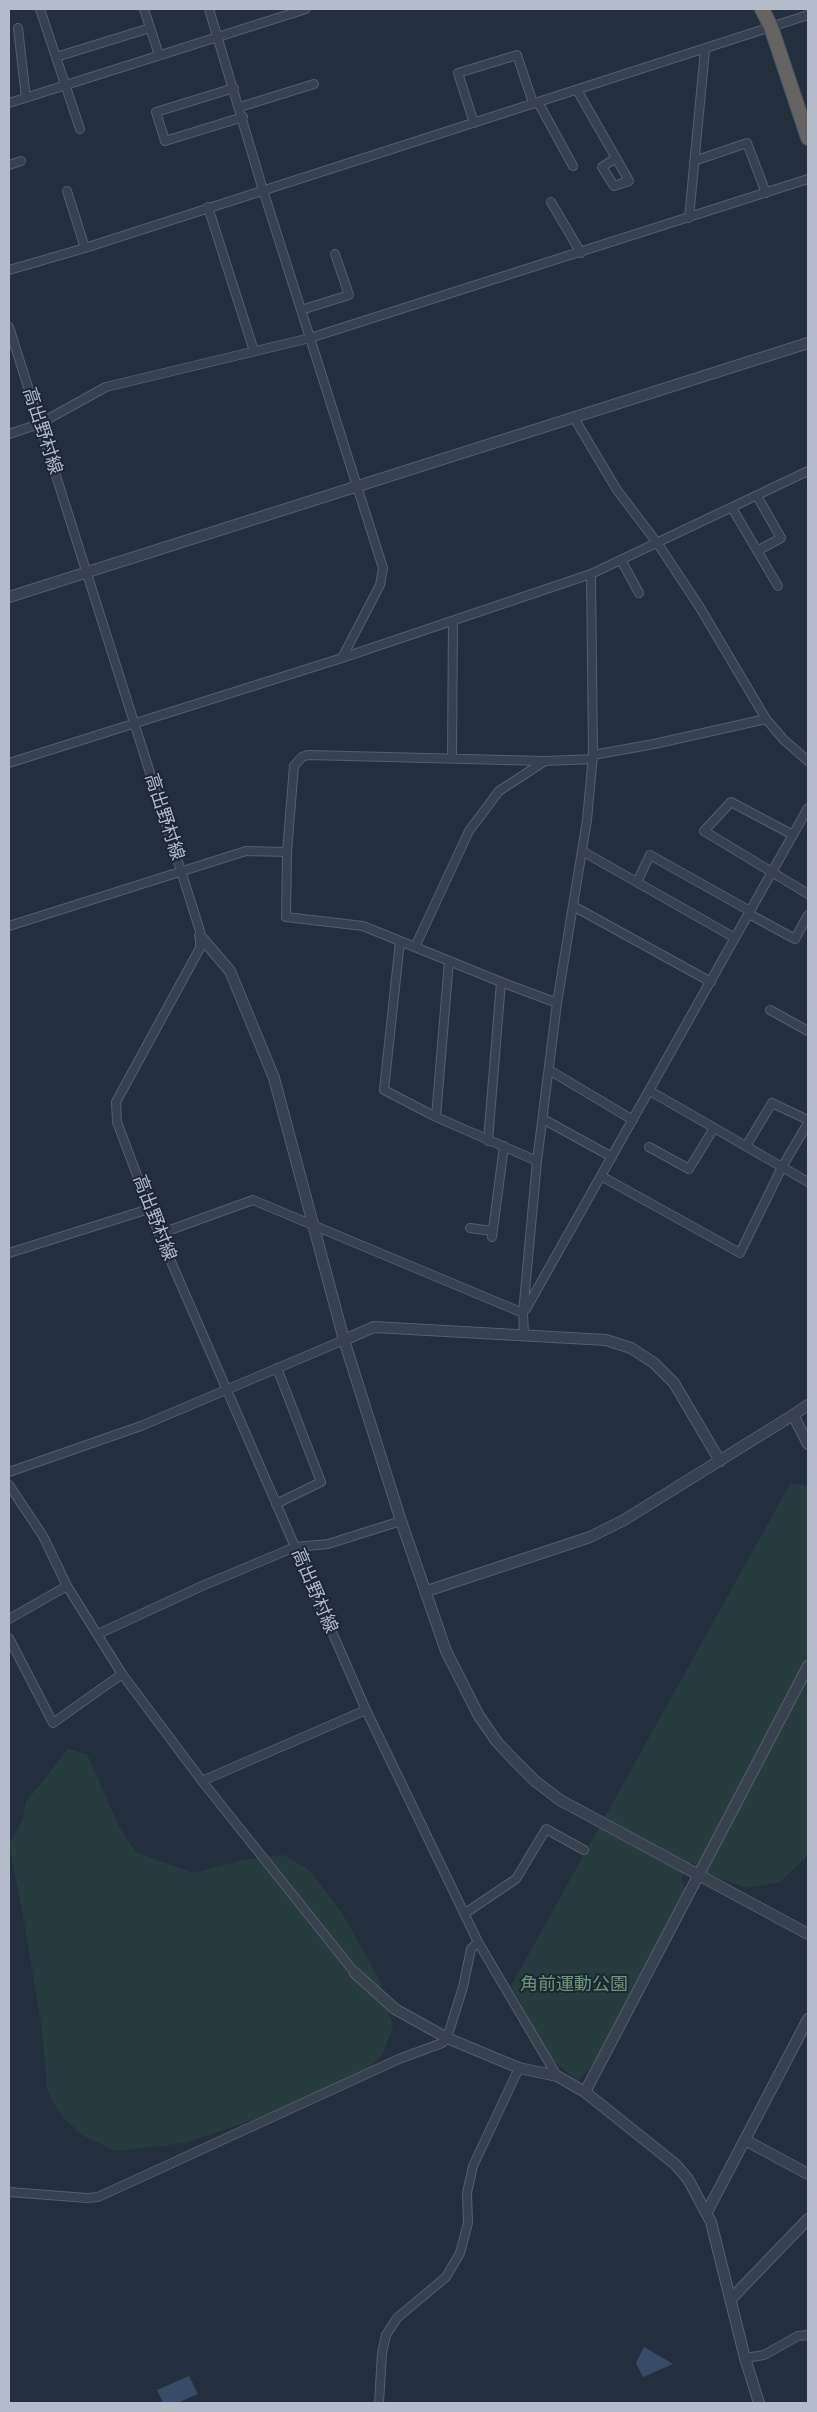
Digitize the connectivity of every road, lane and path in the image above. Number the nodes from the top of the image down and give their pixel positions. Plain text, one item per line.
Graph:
1 (40, 9) edge
2 (144, 9) edge
3 (209, 9) edge
4 (306, 9) edge
5 (762, 9) edge
6 (808, 15) edge
7 (770, 27) junction
8 (18, 28) dead end
9 (150, 28) junction
10 (218, 37) junction
11 (704, 50) junction
12 (56, 56) junction
13 (159, 56) junction
14 (314, 84) dead end
15 (65, 85) junction
16 (234, 88) junction
17 (577, 90) junction
18 (26, 98) junction
19 (9, 103) edge
20 (536, 103) junction
21 (240, 107) junction
22 (242, 117) junction
23 (474, 123) junction
24 (80, 129) dead end
25 (808, 138) edge
26 (616, 158) dead end
27 (21, 161) dead end
28 (694, 161) junction
29 (9, 165) edge
30 (573, 166) dead end
31 (808, 179) edge
32 (263, 190) junction
33 (67, 191) dead end
34 (766, 193) junction
35 (551, 202) dead end
36 (208, 207) junction
37 (689, 218) junction
38 (85, 248) junction
39 (335, 254) dead end
40 (581, 254) junction
41 (9, 270) edge
42 (302, 310) junction
43 (9, 327) edge
44 (310, 338) junction
45 (808, 344) edge
46 (254, 351) junction
47 (574, 418) junction
48 (39, 424) junction
49 (9, 434) edge
50 (808, 471) edge
51 (358, 486) junction
52 (757, 496) junction
53 (732, 508) junction
54 (658, 544) junction
55 (757, 551) junction
56 (621, 560) junction
57 (88, 572) junction
58 (591, 574) junction
59 (778, 586) dead end
60 (639, 593) dead end
61 (9, 597) edge
62 (453, 621) junction
63 (342, 658) junction
64 (766, 719) junction
65 (134, 722) junction
66 (593, 757) junction
67 (452, 758) junction
68 (545, 761) junction
69 (808, 761) edge
70 (9, 763) edge
71 (808, 808) edge
72 (793, 835) junction
73 (582, 851) junction
74 (287, 852) junction
75 (181, 871) junction
76 (772, 872) junction
77 (637, 882) junction
78 (808, 894) edge
79 (573, 906) junction
80 (750, 913) junction
81 (808, 916) edge
82 (9, 926) edge
83 (200, 936) junction
84 (735, 938) junction
85 (400, 941) junction
86 (415, 947) junction
87 (449, 961) junction
88 (501, 982) junction
89 (711, 982) junction
90 (557, 1002) junction
91 (770, 1010) dead end
92 (808, 1031) edge
93 (549, 1070) junction
94 (650, 1091) junction
95 (436, 1117) junction
96 (543, 1119) junction
97 (633, 1120) junction
98 (808, 1122) edge
99 (714, 1128) junction
100 (488, 1141) junction
101 (504, 1146) junction
102 (746, 1146) junction
103 (649, 1147) dead end
104 (612, 1157) junction
105 (538, 1161) junction
106 (782, 1167) junction
107 (601, 1176) junction
108 (808, 1182) edge
109 (149, 1209) junction
110 (313, 1225) junction
111 (470, 1228) dead end
112 (159, 1234) junction
113 (9, 1253) edge
114 (524, 1313) junction
115 (524, 1335) junction
116 (344, 1340) junction
117 (277, 1368) junction
118 (225, 1390) junction
119 (808, 1405) edge
120 (793, 1416) junction
121 (808, 1444) edge
122 (720, 1461) junction
123 (9, 1472) edge
124 (9, 1485) edge
125 (276, 1504) junction
126 (401, 1521) junction
127 (295, 1547) junction
128 (67, 1586) junction
129 (427, 1591) junction
130 (9, 1619) edge
131 (98, 1634) junction
132 (9, 1638) edge
133 (808, 1666) edge
134 (122, 1674) junction
135 (366, 1710) junction
136 (202, 1781) junction
137 (584, 1850) dead end
138 (699, 1877) junction
139 (464, 1914) junction
140 (808, 1934) edge
141 (478, 1942) junction
142 (355, 1973) joint
143 (808, 2019) edge
144 (447, 2038) junction
145 (519, 2068) junction
146 (556, 2076) junction
147 (585, 2092) junction
148 (745, 2140) junction
149 (808, 2174) edge
150 (9, 2192) edge
151 (707, 2212) junction
152 (808, 2219) edge
153 (731, 2299) junction
154 (808, 2335) edge
155 (745, 2358) junction
156 (379, 2403) edge
157 (759, 2403) edge

1 - 12 street
2 - 9 street
3 - 10 street
4 - 10 street
5 - 7 highway
6 - 7 street
7 - 11 street
7 - 25 highway
8 - 18 street
9 - 12 street
9 - 13 street
10 - 13 street
10 - 16 street
11 - 17 street
11 - 28 street
12 - 15 street
13 - 15 street
14 - 21 street
15 - 18 street
15 - 24 street
16 - 21 street
16 - 22 street
17 - 20 street
17 - 26 street
18 - 19 street
20 - 23 street
20 - 23 street
20 - 30 street
21 - 22 street
22 - 32 street
23 - 32 street
27 - 29 street
28 - 34 street
28 - 37 street
31 - 34 street
32 - 36 street
32 - 42 street
33 - 38 street
34 - 37 street
35 - 40 street
36 - 38 street
36 - 46 street
37 - 40 street
38 - 41 street
39 - 42 street
40 - 44 street
42 - 44 street
43 - 48 street, 高出野村線
44 - 46 street
44 - 51 street
45 - 47 street
46 - 48 street
47 - 51 street
47 - 54 street
48 - 49 street
48 - 57 street, 高出野村線
50 - 52 street
51 - 57 street
51 - 63 street
52 - 53 street
52 - 55 street
53 - 54 street
53 - 55 street
54 - 56 street
54 - 64 street
55 - 59 street
56 - 58 street
56 - 60 street
57 - 61 street
57 - 65 street, 高出野村線
58 - 62 street
58 - 66 street
62 - 63 street
62 - 67 street
63 - 65 street
64 - 66 street
64 - 69 street
65 - 70 street
65 - 75 street, 高出野村線
66 - 68 street
66 - 73 street
67 - 68 street
67 - 74 street
68 - 86 street
71 - 72 street
72 - 76 street
72 - 76 street
73 - 77 street
73 - 79 street
74 - 75 street
74 - 85 street
75 - 82 street
75 - 83 street, 高出野村線
76 - 78 street
76 - 80 street
77 - 80 street
77 - 84 street
79 - 89 street
79 - 90 street
80 - 81 street
80 - 84 street
83 - 109 street, 高出野村線
83 - 110 street
84 - 89 street
85 - 86 street
85 - 95 street
86 - 87 street
87 - 88 street
87 - 95 street
88 - 90 street
88 - 100 street
89 - 94 street
90 - 93 street
91 - 92 street
93 - 96 street
93 - 97 street
94 - 97 street
94 - 99 street
95 - 100 street
96 - 104 street
96 - 105 street
97 - 104 street
98 - 102 street
98 - 106 street
99 - 102 street
99 - 103 street
100 - 101 street
101 - 105 street
101 - 111 street
102 - 106 street
104 - 107 street
105 - 114 street
106 - 107 street
106 - 108 street
107 - 114 street
109 - 112 street, 高出野村線
109 - 113 street
110 - 112 street
110 - 114 street
110 - 116 street
112 - 118 street, 高出野村線
114 - 115 street
115 - 116 street
115 - 122 street
116 - 117 street
116 - 126 street
117 - 118 street
117 - 125 street
118 - 123 street
118 - 125 street, 高出野村線
119 - 120 street
120 - 121 street
120 - 122 street
122 - 129 street
124 - 128 street
125 - 127 street, 高出野村線
126 - 127 street
126 - 129 street
127 - 131 street
127 - 135 street, 高出野村線
128 - 130 street
128 - 131 street
129 - 138 street
131 - 134 street
132 - 134 street
133 - 138 street
134 - 136 street
135 - 136 street
135 - 139 street, 高出野村線
136 - 142 street
137 - 139 street
138 - 140 street
138 - 147 street
139 - 141 street, 高出野村線
141 - 144 street
141 - 146 street, 高出野村線
142 - 144 street
143 - 148 street
144 - 145 street
144 - 150 street
145 - 146 street
145 - 156 street
146 - 147 street
147 - 151 street
148 - 149 street
148 - 151 street
151 - 153 street
152 - 153 street
153 - 155 street
154 - 155 street
155 - 157 street

